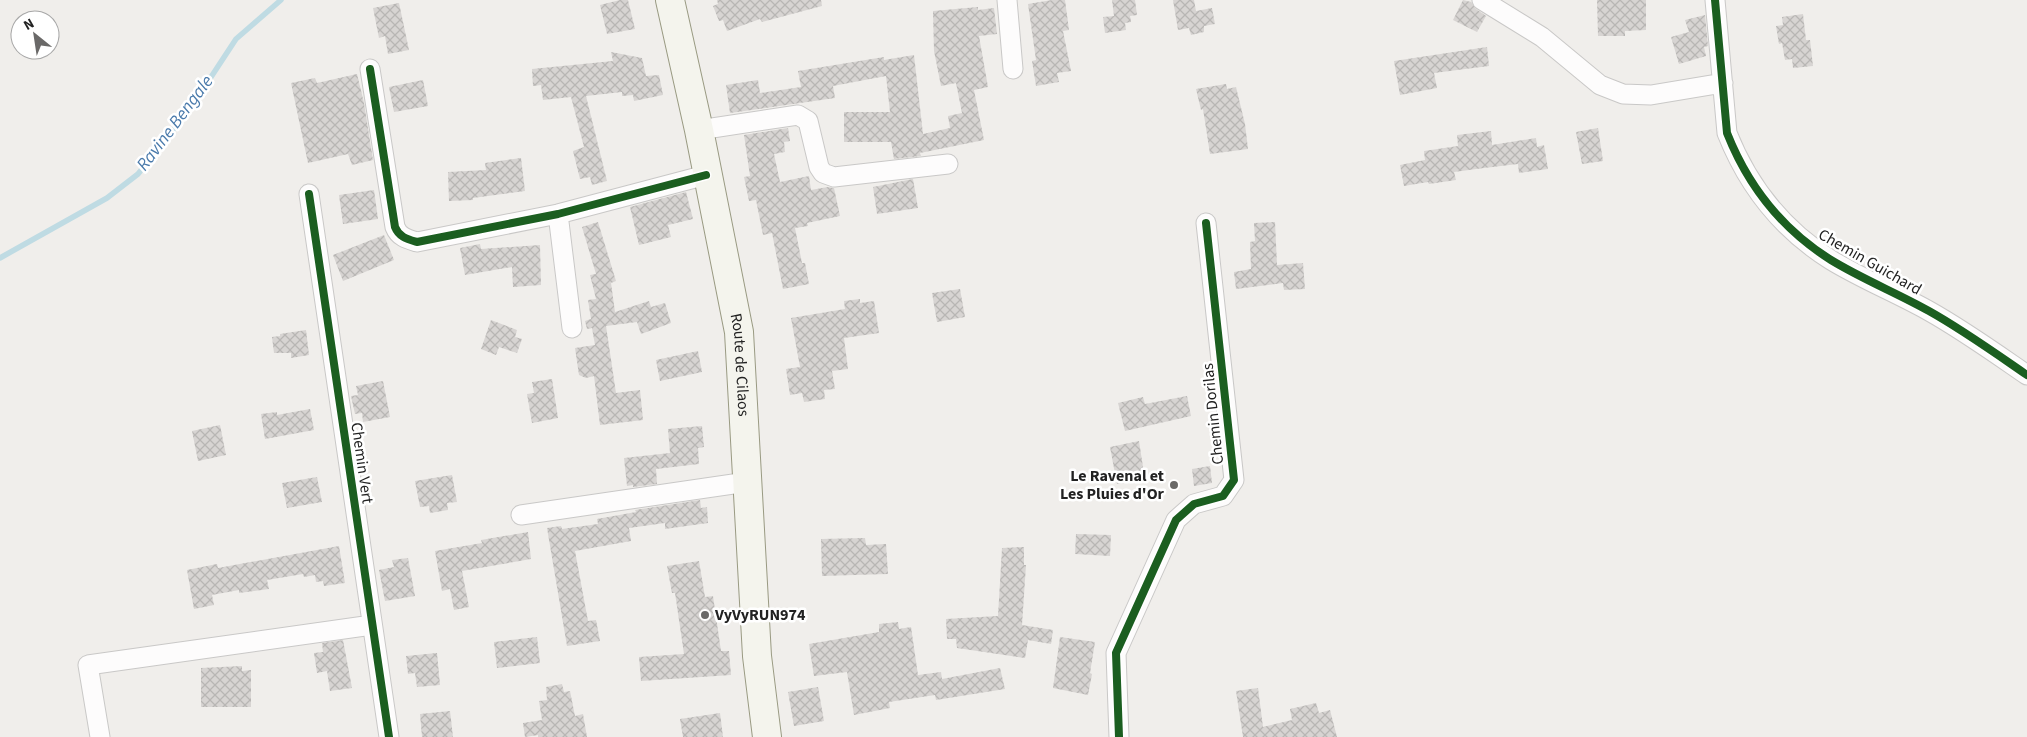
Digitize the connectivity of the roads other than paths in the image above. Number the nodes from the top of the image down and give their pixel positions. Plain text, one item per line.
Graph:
1 (670, 0) edge
2 (1007, 0) edge
3 (1482, 0) edge
4 (1715, 0) edge
5 (1013, 69) dead end
6 (370, 70) dead end
7 (1724, 83) junction
8 (699, 130) junction
9 (948, 164) dead end
10 (706, 174) junction
11 (309, 194) dead end
12 (558, 214) junction
13 (1206, 223) dead end
14 (572, 328) dead end
15 (2027, 375) edge
16 (747, 482) junction
17 (521, 515) dead end
18 (372, 625) junction
19 (100, 737) edge
20 (389, 737) edge
21 (767, 737) edge
22 (1119, 737) edge

1 - 8 main road, Route de Cilaos
2 - 5 street
3 - 7 street
4 - 7 street, Chemin Guichard
6 - 12 street
7 - 15 street, Chemin Guichard
8 - 9 street
8 - 10 main road, Route de Cilaos
10 - 12 street
10 - 16 main road, Route de Cilaos
11 - 18 street, Chemin Vert
12 - 14 street
13 - 22 street, Chemin Dorilas
16 - 17 street
16 - 21 main road, Route de Cilaos
18 - 19 street
18 - 20 street, Chemin Vert

